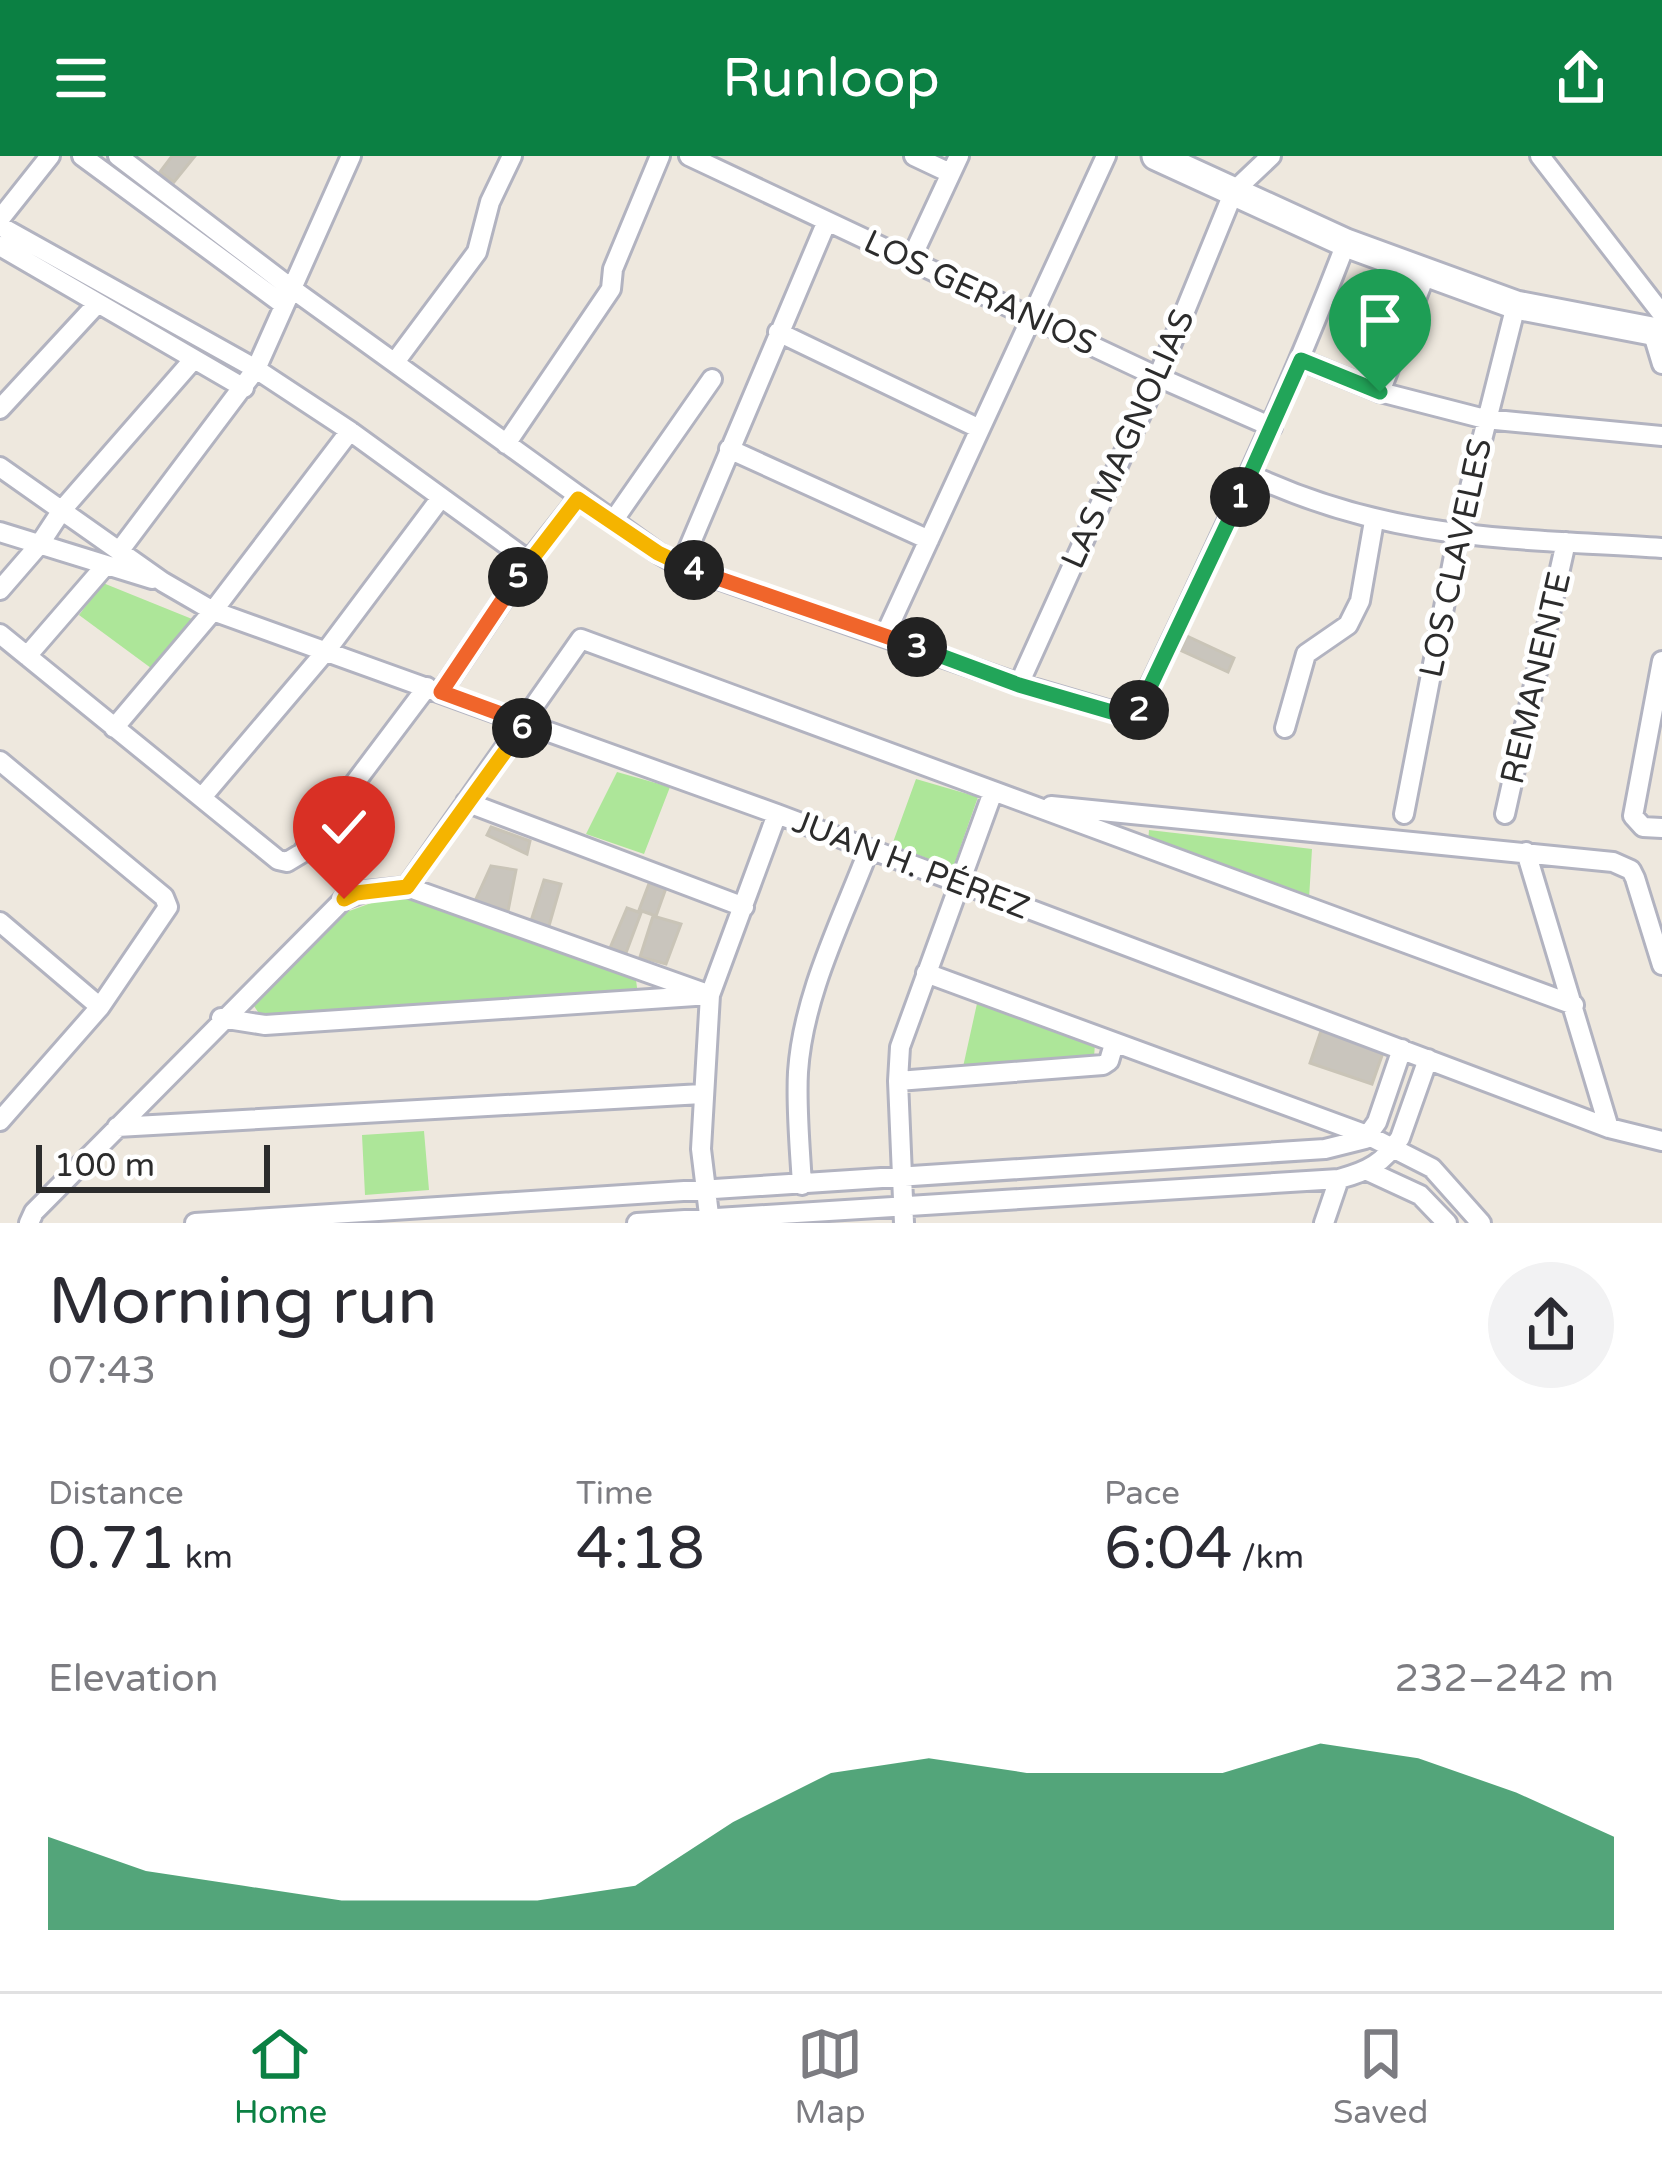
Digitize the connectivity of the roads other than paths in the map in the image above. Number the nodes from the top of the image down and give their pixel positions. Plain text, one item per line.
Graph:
1 (50, 156) edge
2 (82, 156) edge
3 (118, 156) edge
4 (512, 156) edge
5 (660, 156) edge
6 (689, 156) edge
7 (914, 156) edge
8 (1106, 156) edge
9 (1156, 156) edge
10 (1235, 156) edge
11 (1271, 156) edge
12 (1540, 156) edge
13 (348, 157) edge
14 (712, 160) edge
15 (955, 165) edge
16 (1241, 182) junction
17 (827, 221) junction
18 (0, 222) edge
19 (1346, 243) junction
20 (0, 246) edge
21 (911, 259) junction
22 (1426, 273) junction
23 (288, 297) junction
24 (97, 304) junction
25 (1516, 305) junction
26 (1032, 317) junction
27 (1659, 326) edge
28 (778, 332) junction
29 (193, 360) junction
30 (1301, 360) junction
31 (395, 362) junction
32 (1662, 364) edge
33 (256, 369) junction
34 (1158, 377) junction
35 (712, 380) dead end
36 (244, 388) junction
37 (1380, 392) junction
38 (0, 409) edge
39 (1485, 419) junction
40 (1272, 427) junction
41 (980, 429) junction
42 (350, 431) junction
43 (1662, 436) edge
44 (506, 444) junction
45 (729, 449) junction
46 (0, 467) edge
47 (1251, 475) junction
48 (440, 499) junction
49 (578, 499) junction
50 (62, 510) junction
51 (613, 520) junction
52 (1374, 521) junction
53 (0, 532) edge
54 (1458, 535) junction
55 (929, 540) junction
56 (1567, 542) junction
57 (39, 545) junction
58 (1662, 548) edge
59 (120, 550) junction
60 (529, 561) junction
61 (105, 566) junction
62 (681, 566) junction
63 (163, 581) junction
64 (0, 590) edge
65 (213, 611) junction
66 (0, 634) edge
67 (885, 635) junction
68 (326, 651) junction
69 (27, 656) junction
70 (1662, 662) edge
71 (1019, 685) junction
72 (434, 690) junction
73 (526, 723) junction
74 (114, 728) junction
75 (1286, 728) dead end
76 (0, 761) edge
77 (993, 792) junction
78 (203, 796) junction
79 (466, 802) junction
80 (1030, 804) junction
81 (777, 814) junction
82 (1404, 814) dead end
83 (1505, 814) dead end
84 (1662, 828) edge
85 (869, 849) junction
86 (1526, 852) junction
87 (959, 883) junction
88 (407, 887) junction
89 (744, 908) junction
90 (0, 922) edge
91 (1662, 965) edge
92 (926, 973) junction
93 (710, 995) junction
94 (1574, 1006) junction
95 (100, 1007) junction
96 (221, 1018) junction
97 (1114, 1044) junction
98 (1402, 1049) junction
99 (1428, 1059) junction
100 (0, 1081) edge
101 (898, 1081) junction
102 (702, 1094) junction
103 (19, 1096) junction
104 (0, 1121) edge
105 (117, 1126) junction
106 (1609, 1128) junction
107 (1367, 1135) junction
108 (1662, 1141) edge
109 (1393, 1149) junction
110 (1368, 1172) junction
111 (902, 1178) junction
112 (1339, 1179) junction
113 (802, 1185) junction
114 (1451, 1188) junction
115 (706, 1192) junction
116 (904, 1215) edge
117 (1436, 1219) edge
118 (710, 1221) edge
119 (29, 1223) edge
120 (195, 1223) edge
121 (637, 1223) edge
122 (1324, 1223) edge
123 (1481, 1223) edge

1 - 18 street
2 - 23 street
3 - 23 street
4 - 31 street
5 - 44 street
6 - 14 street, LOS GERANIOS
7 - 15 street
8 - 26 street
9 - 16 main road
10 - 16 street
11 - 16 street
12 - 27 street
13 - 23 street
14 - 17 street, LOS GERANIOS
15 - 21 street
16 - 19 main road
16 - 34 street, LAS MAGNOLIAS
17 - 21 street, LOS GERANIOS
17 - 28 street
18 - 33 street
19 - 22 main road
19 - 30 street
20 - 24 street
21 - 26 street, LOS GERANIOS
22 - 25 main road
22 - 37 street
23 - 31 street
23 - 33 street
24 - 29 street
24 - 38 street
25 - 27 main road
25 - 39 street, LOS CLAVELES
26 - 34 street, LOS GERANIOS
26 - 41 street
27 - 32 street
28 - 41 street
28 - 45 street
29 - 36 street
29 - 50 street
30 - 37 street
30 - 40 street
31 - 44 street
33 - 36 street
33 - 42 street
34 - 40 street, LOS GERANIOS
34 - 71 street, LAS MAGNOLIAS
35 - 51 street
36 - 59 street
37 - 39 street
39 - 43 street
39 - 54 street, LOS CLAVELES
40 - 47 street
41 - 55 street
42 - 48 street
42 - 65 street
44 - 49 street
45 - 55 street
45 - 62 street
46 - 50 street
47 - 52 street
47 - 71 street
48 - 60 street
48 - 68 street
49 - 51 street
49 - 60 street
50 - 57 street
50 - 59 street
51 - 62 street
52 - 54 street
52 - 75 street
53 - 57 street
54 - 56 street
54 - 82 street, LOS CLAVELES
55 - 67 street
56 - 58 street
56 - 83 street, REMANENTE
57 - 61 street
57 - 64 street
59 - 63 street
60 - 72 street
61 - 63 street
61 - 69 street
62 - 67 street
63 - 65 street, JUAN H. PÉREZ
65 - 68 street, JUAN H. PÉREZ
65 - 74 street
66 - 69 street
67 - 71 street
68 - 72 street, JUAN H. PÉREZ
68 - 78 street
69 - 74 street
70 - 84 street
72 - 73 street, JUAN H. PÉREZ
72 - 78 street
73 - 77 street
73 - 79 street
73 - 81 street, JUAN H. PÉREZ
74 - 78 street
76 - 95 street
77 - 80 street
77 - 87 street
79 - 88 street
79 - 89 street
80 - 86 street
80 - 94 street
81 - 85 street, JUAN H. PÉREZ
81 - 89 street
85 - 87 street, JUAN H. PÉREZ
85 - 113 street
86 - 91 street
86 - 94 street
87 - 92 street
87 - 98 street, JUAN H. PÉREZ
88 - 93 street
88 - 96 street
89 - 93 street
90 - 95 street
92 - 97 street
92 - 101 street
93 - 96 street
93 - 102 street
94 - 106 street
95 - 103 street
96 - 105 street
97 - 101 street
97 - 107 street
98 - 99 street, JUAN H. PÉREZ
98 - 107 street
99 - 106 street, JUAN H. PÉREZ
99 - 109 street
100 - 103 street
101 - 111 street
102 - 105 street
102 - 115 street
103 - 104 street
105 - 119 street
106 - 108 street, JUAN H. PÉREZ
107 - 109 street
107 - 111 street
109 - 110 street
109 - 114 street
110 - 112 street
110 - 117 street
111 - 113 street
111 - 116 street
112 - 116 street
112 - 122 street
113 - 115 street
114 - 117 street
114 - 123 street
115 - 118 street
115 - 120 street
116 - 118 street
118 - 121 street

